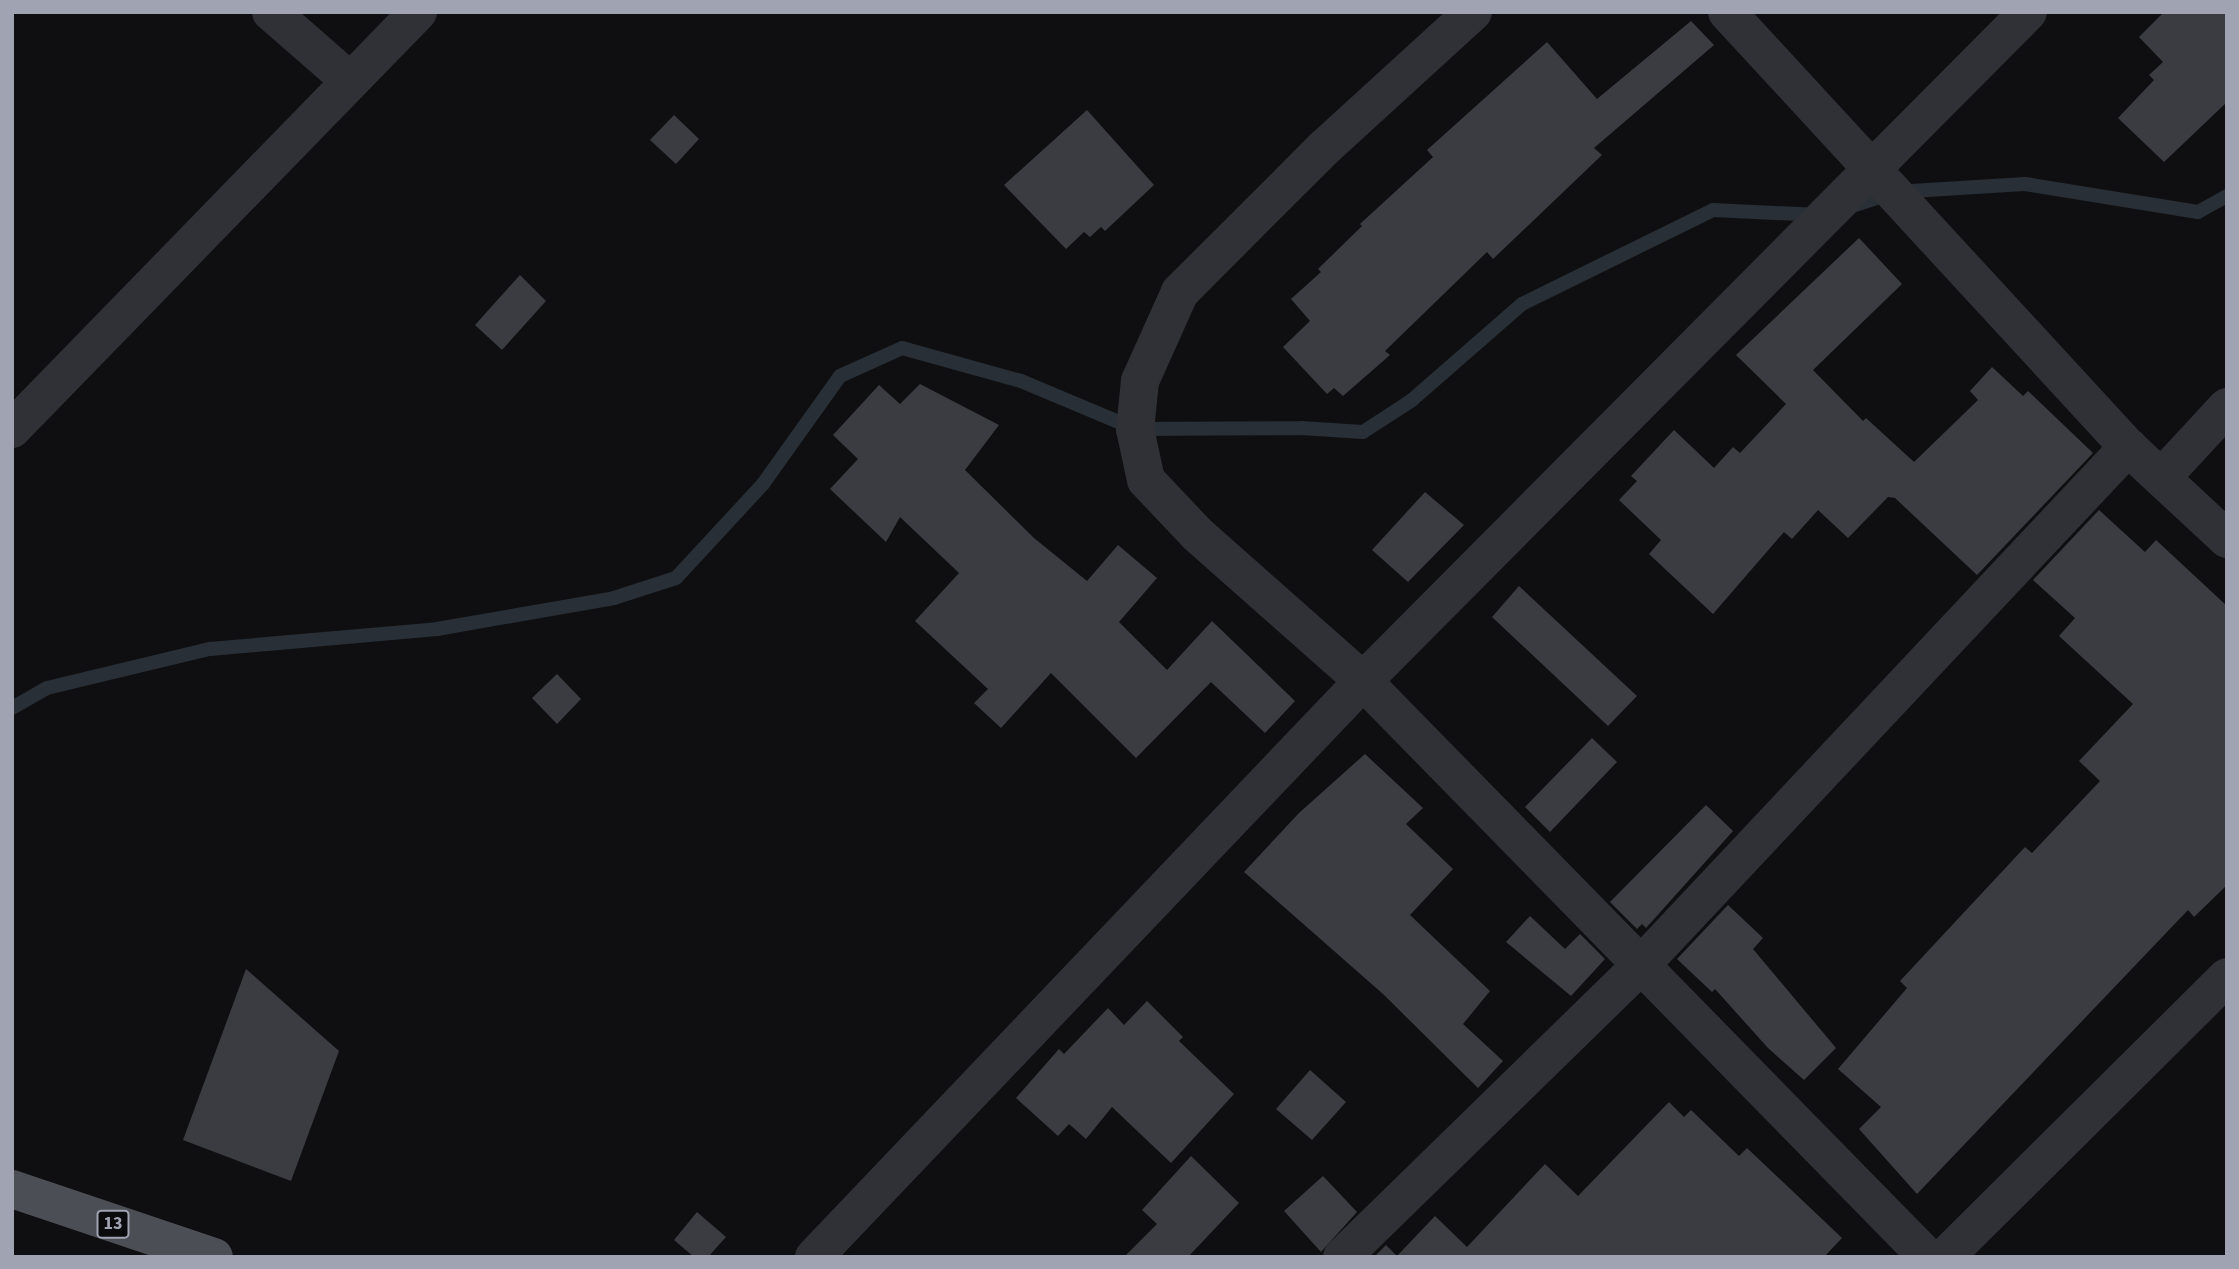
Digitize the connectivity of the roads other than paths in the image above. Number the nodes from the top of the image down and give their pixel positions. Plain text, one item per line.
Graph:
1 (271, 12) edge
2 (418, 12) edge
3 (1473, 12) edge
4 (1727, 12) edge
5 (2028, 12) edge
6 (351, 81) junction
7 (1870, 170) junction
8 (2227, 407) edge
9 (12, 429) edge
10 (2128, 447) junction
11 (2163, 476) junction
12 (2227, 539) edge
13 (1363, 681) junction
14 (1643, 964) junction
15 (2227, 976) edge
16 (12, 1189) edge
17 (214, 1257) edge
18 (814, 1257) edge
19 (1342, 1257) edge
20 (1927, 1257) edge
21 (1945, 1257) edge

1 - 6 street
2 - 6 street
3 - 13 street
4 - 7 street
5 - 7 street
6 - 9 street
7 - 10 street
7 - 13 street
8 - 11 street
10 - 11 street
10 - 14 street
11 - 12 street
13 - 14 street
13 - 18 street
14 - 19 street
14 - 20 street
15 - 21 street
16 - 17 main road, 13

